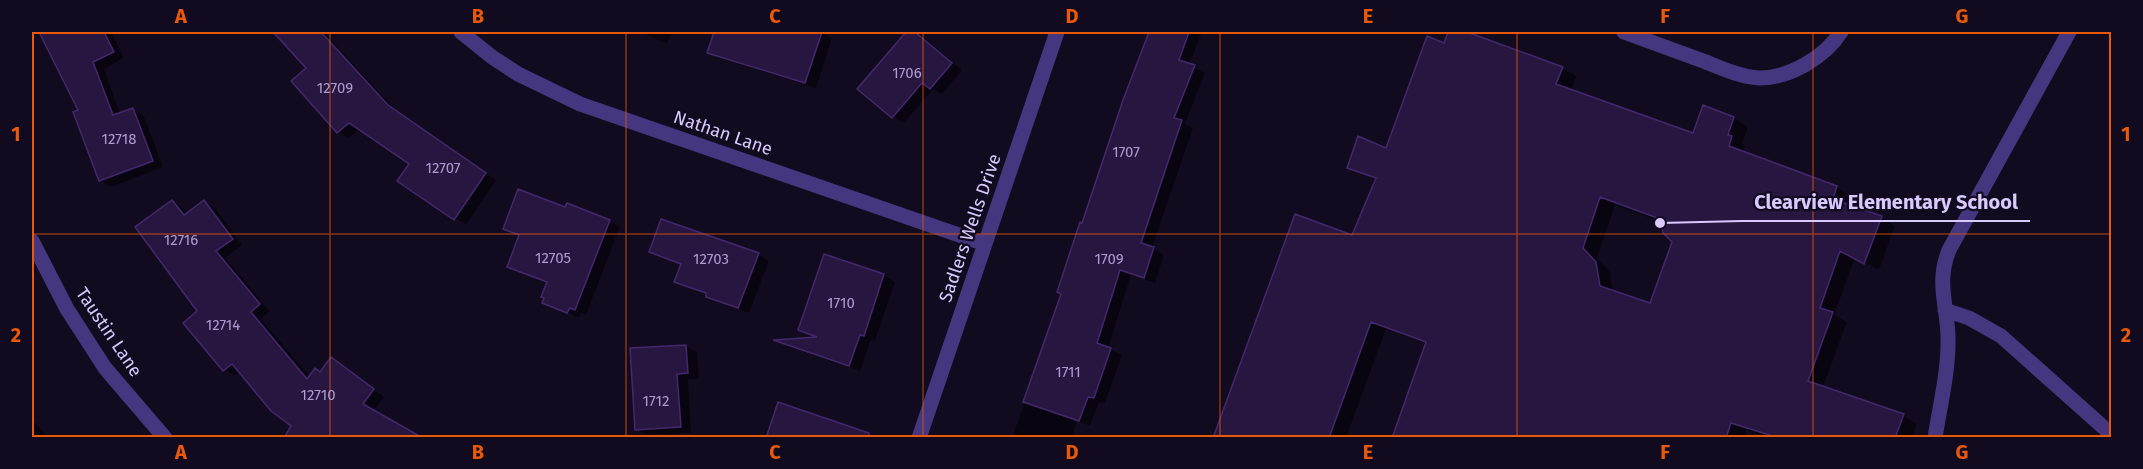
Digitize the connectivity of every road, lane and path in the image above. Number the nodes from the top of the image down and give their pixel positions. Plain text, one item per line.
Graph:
1 (460, 32) edge
2 (1057, 32) edge
3 (1624, 32) edge
4 (1841, 32) edge
5 (2069, 32) edge
6 (32, 241) edge
7 (985, 244) junction
8 (1945, 310) junction
9 (2112, 435) edge
10 (165, 438) edge
11 (920, 438) edge
12 (1935, 438) edge

1 - 7 street, Nathan Lane
2 - 7 street, Sadlers Wells Drive
3 - 4 street
5 - 8 street
6 - 10 street, Taustin Lane
7 - 11 street, Sadlers Wells Drive
8 - 9 street
8 - 12 street

